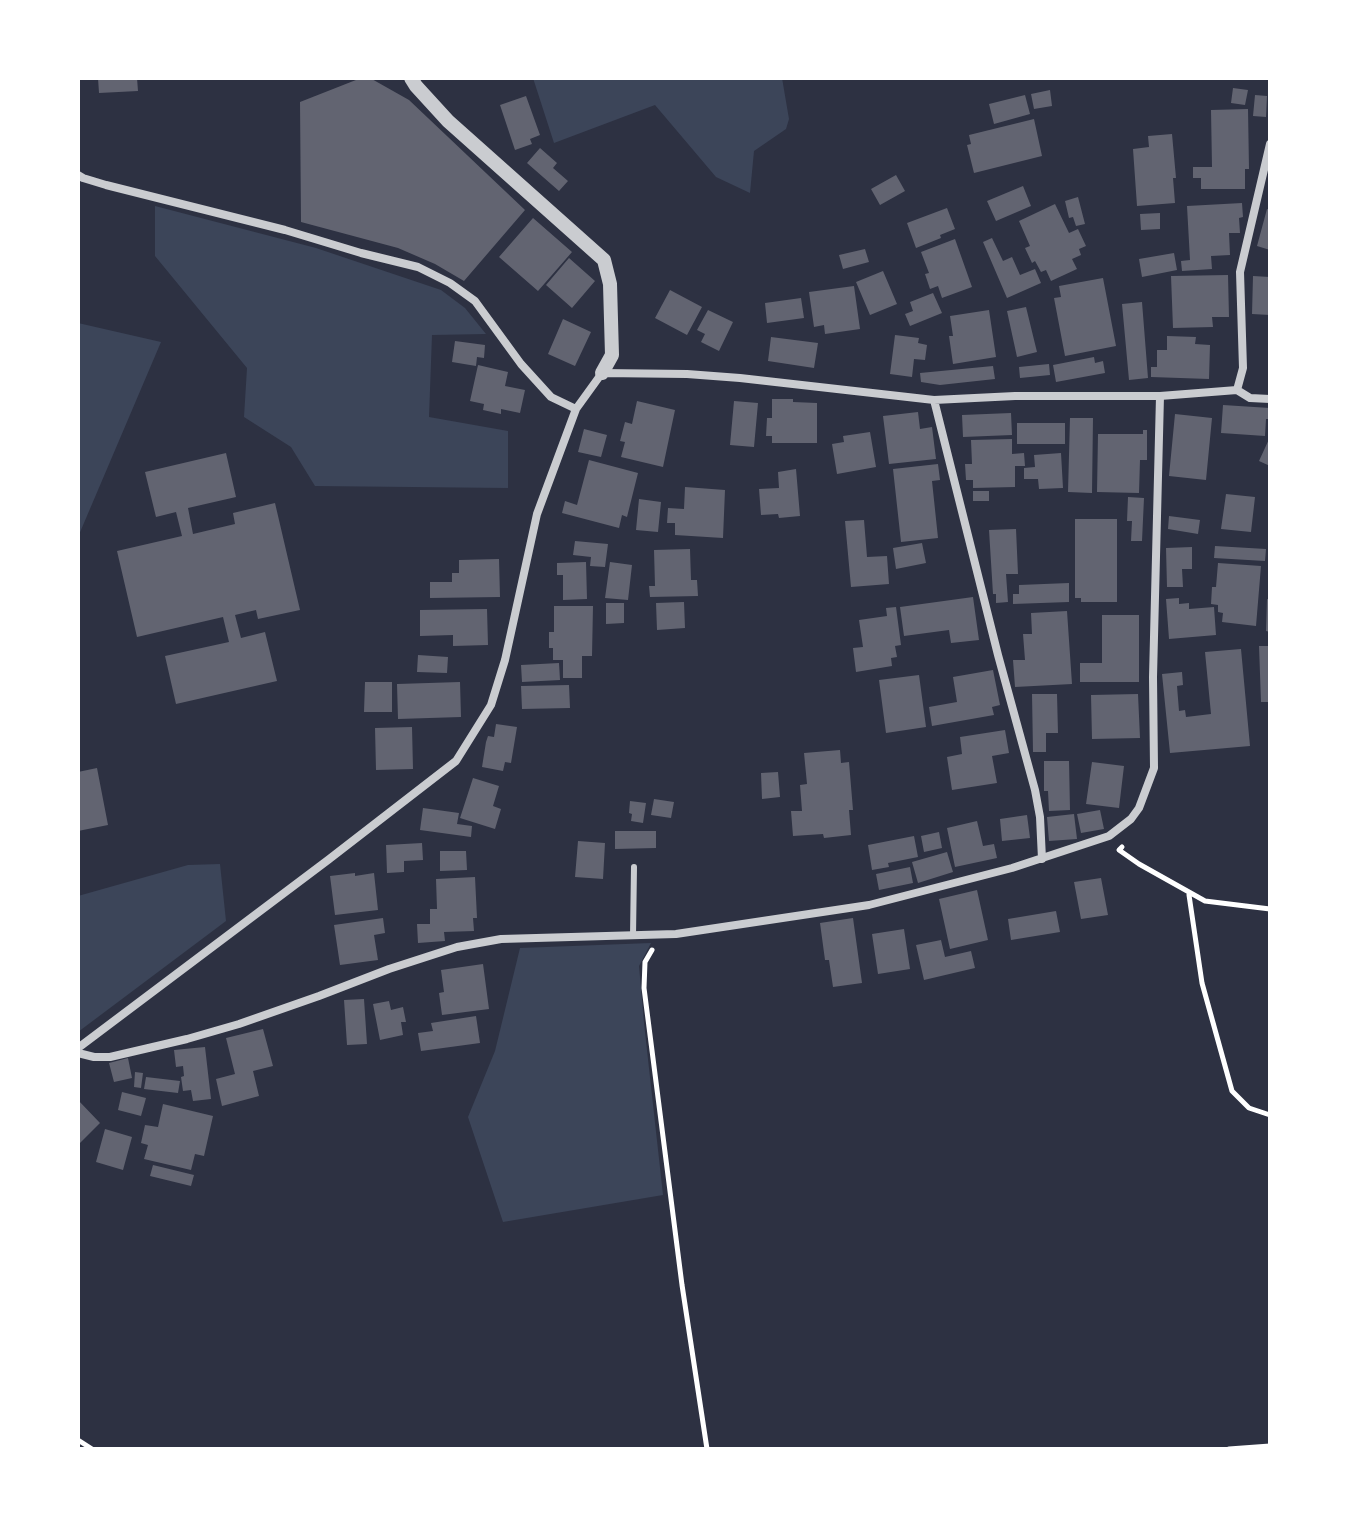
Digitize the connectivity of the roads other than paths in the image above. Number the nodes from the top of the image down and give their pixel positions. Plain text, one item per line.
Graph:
1 (411, 78) edge
2 (1270, 144) edge
3 (78, 175) edge
4 (602, 373) junction
5 (1237, 390) junction
6 (1160, 396) junction
7 (1270, 399) edge
8 (934, 400) junction
9 (576, 409) junction
10 (1042, 859) junction
11 (634, 867) dead end
12 (633, 936) junction
13 (78, 1051) edge

1 - 4 street
2 - 5 street
3 - 9 street
4 - 8 street
4 - 9 street
5 - 6 street
5 - 7 street
6 - 8 street
6 - 10 street
8 - 10 street
9 - 13 street
10 - 12 street
11 - 12 lane
12 - 13 street

